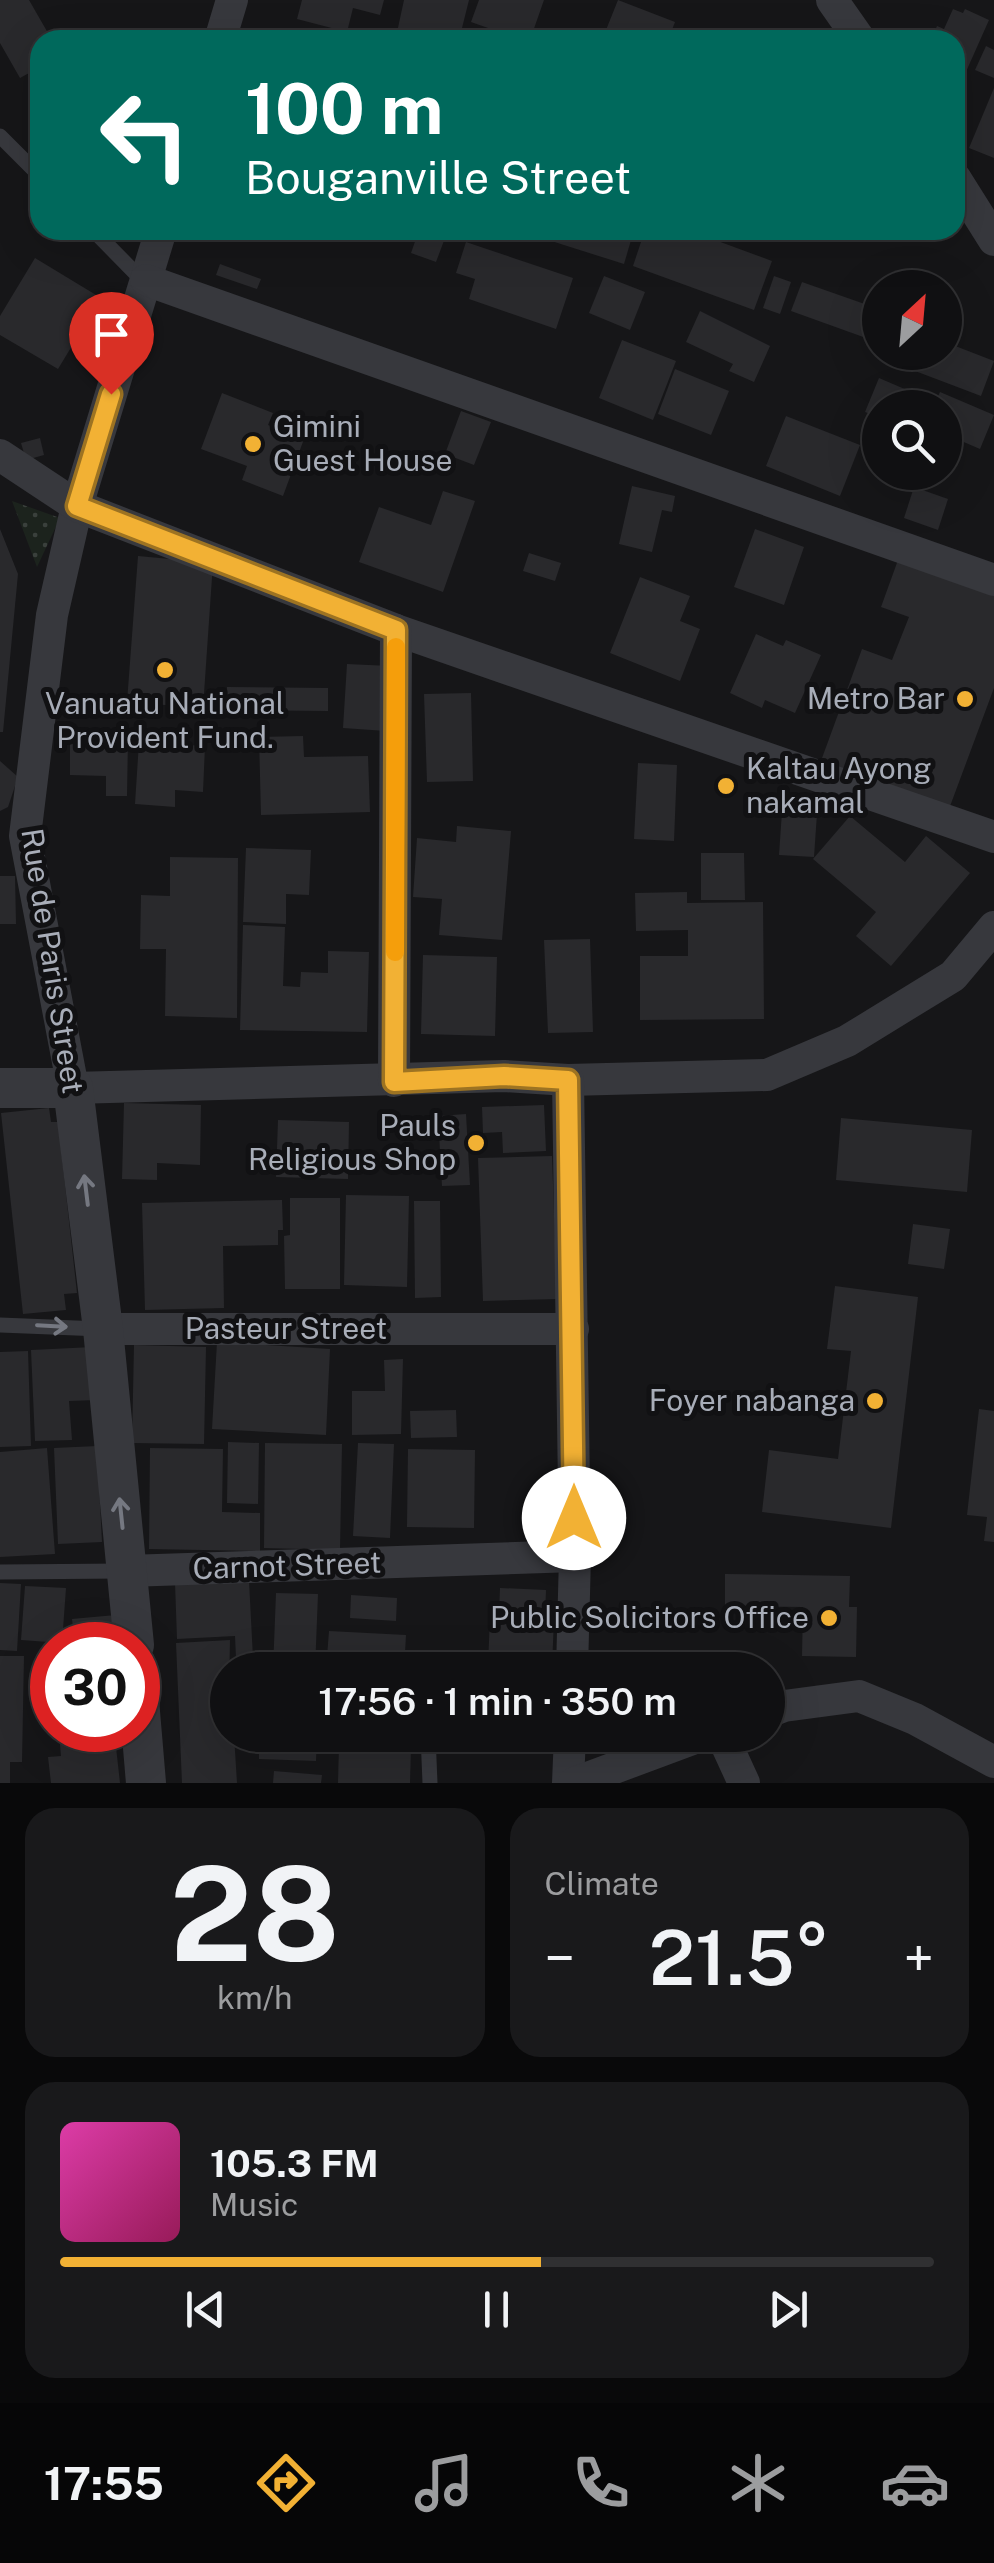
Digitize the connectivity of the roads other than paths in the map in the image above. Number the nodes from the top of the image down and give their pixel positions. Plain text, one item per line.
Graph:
1 (232, 0) edge
2 (832, 0) edge
3 (223, 30) edge
4 (853, 30) edge
5 (0, 136) edge
6 (30, 166) edge
7 (965, 194) edge
8 (103, 240) edge
9 (159, 240) edge
10 (994, 240) edge
11 (146, 282) junction
12 (0, 455) edge
13 (77, 506) junction
14 (994, 580) edge
15 (396, 630) junction
16 (13, 836) edge
17 (994, 836) edge
18 (994, 927) edge
19 (568, 1080) junction
20 (394, 1082) junction
21 (0, 1088) edge
22 (73, 1088) junction
23 (0, 1325) edge
24 (104, 1329) junction
25 (573, 1330) junction
26 (575, 1556) junction
27 (0, 1572) edge
28 (127, 1572) junction
29 (132, 1622) edge
30 (572, 1652) edge
31 (785, 1706) edge
32 (143, 1752) edge
33 (429, 1752) edge
34 (570, 1752) edge
35 (666, 1752) edge
36 (730, 1752) edge
37 (994, 1762) edge
38 (617, 1774) edge
39 (146, 1783) edge
40 (430, 1783) edge
41 (571, 1783) edge
42 (744, 1783) edge

1 - 3 street
2 - 4 street
5 - 6 lane
7 - 10 street
8 - 11 lane
9 - 11 street, Rue de Paris Street
11 - 13 street, Rue de Paris Street
11 - 14 street
12 - 13 street
13 - 15 street
13 - 16 street, Rue de Paris Street
15 - 17 street
15 - 20 street
16 - 22 street, Rue de Paris Street
18 - 19 street
19 - 20 street
19 - 25 street
20 - 22 street
21 - 22 street
24 -> 22 street, Rue de Paris Street
23 -> 24 lane, Pasteur Street
24 - 25 street, Pasteur Street
28 -> 24 street, Rue de Paris Street
25 - 26 street
26 - 28 street, Carnot Street
26 - 30 street
27 - 28 lane, Carnot Street
28 - 29 street, Rue de Paris Street
31 - 37 street
32 - 39 street
33 - 40 lane
34 - 41 street
35 - 38 street
36 - 42 street
38 - 41 street

